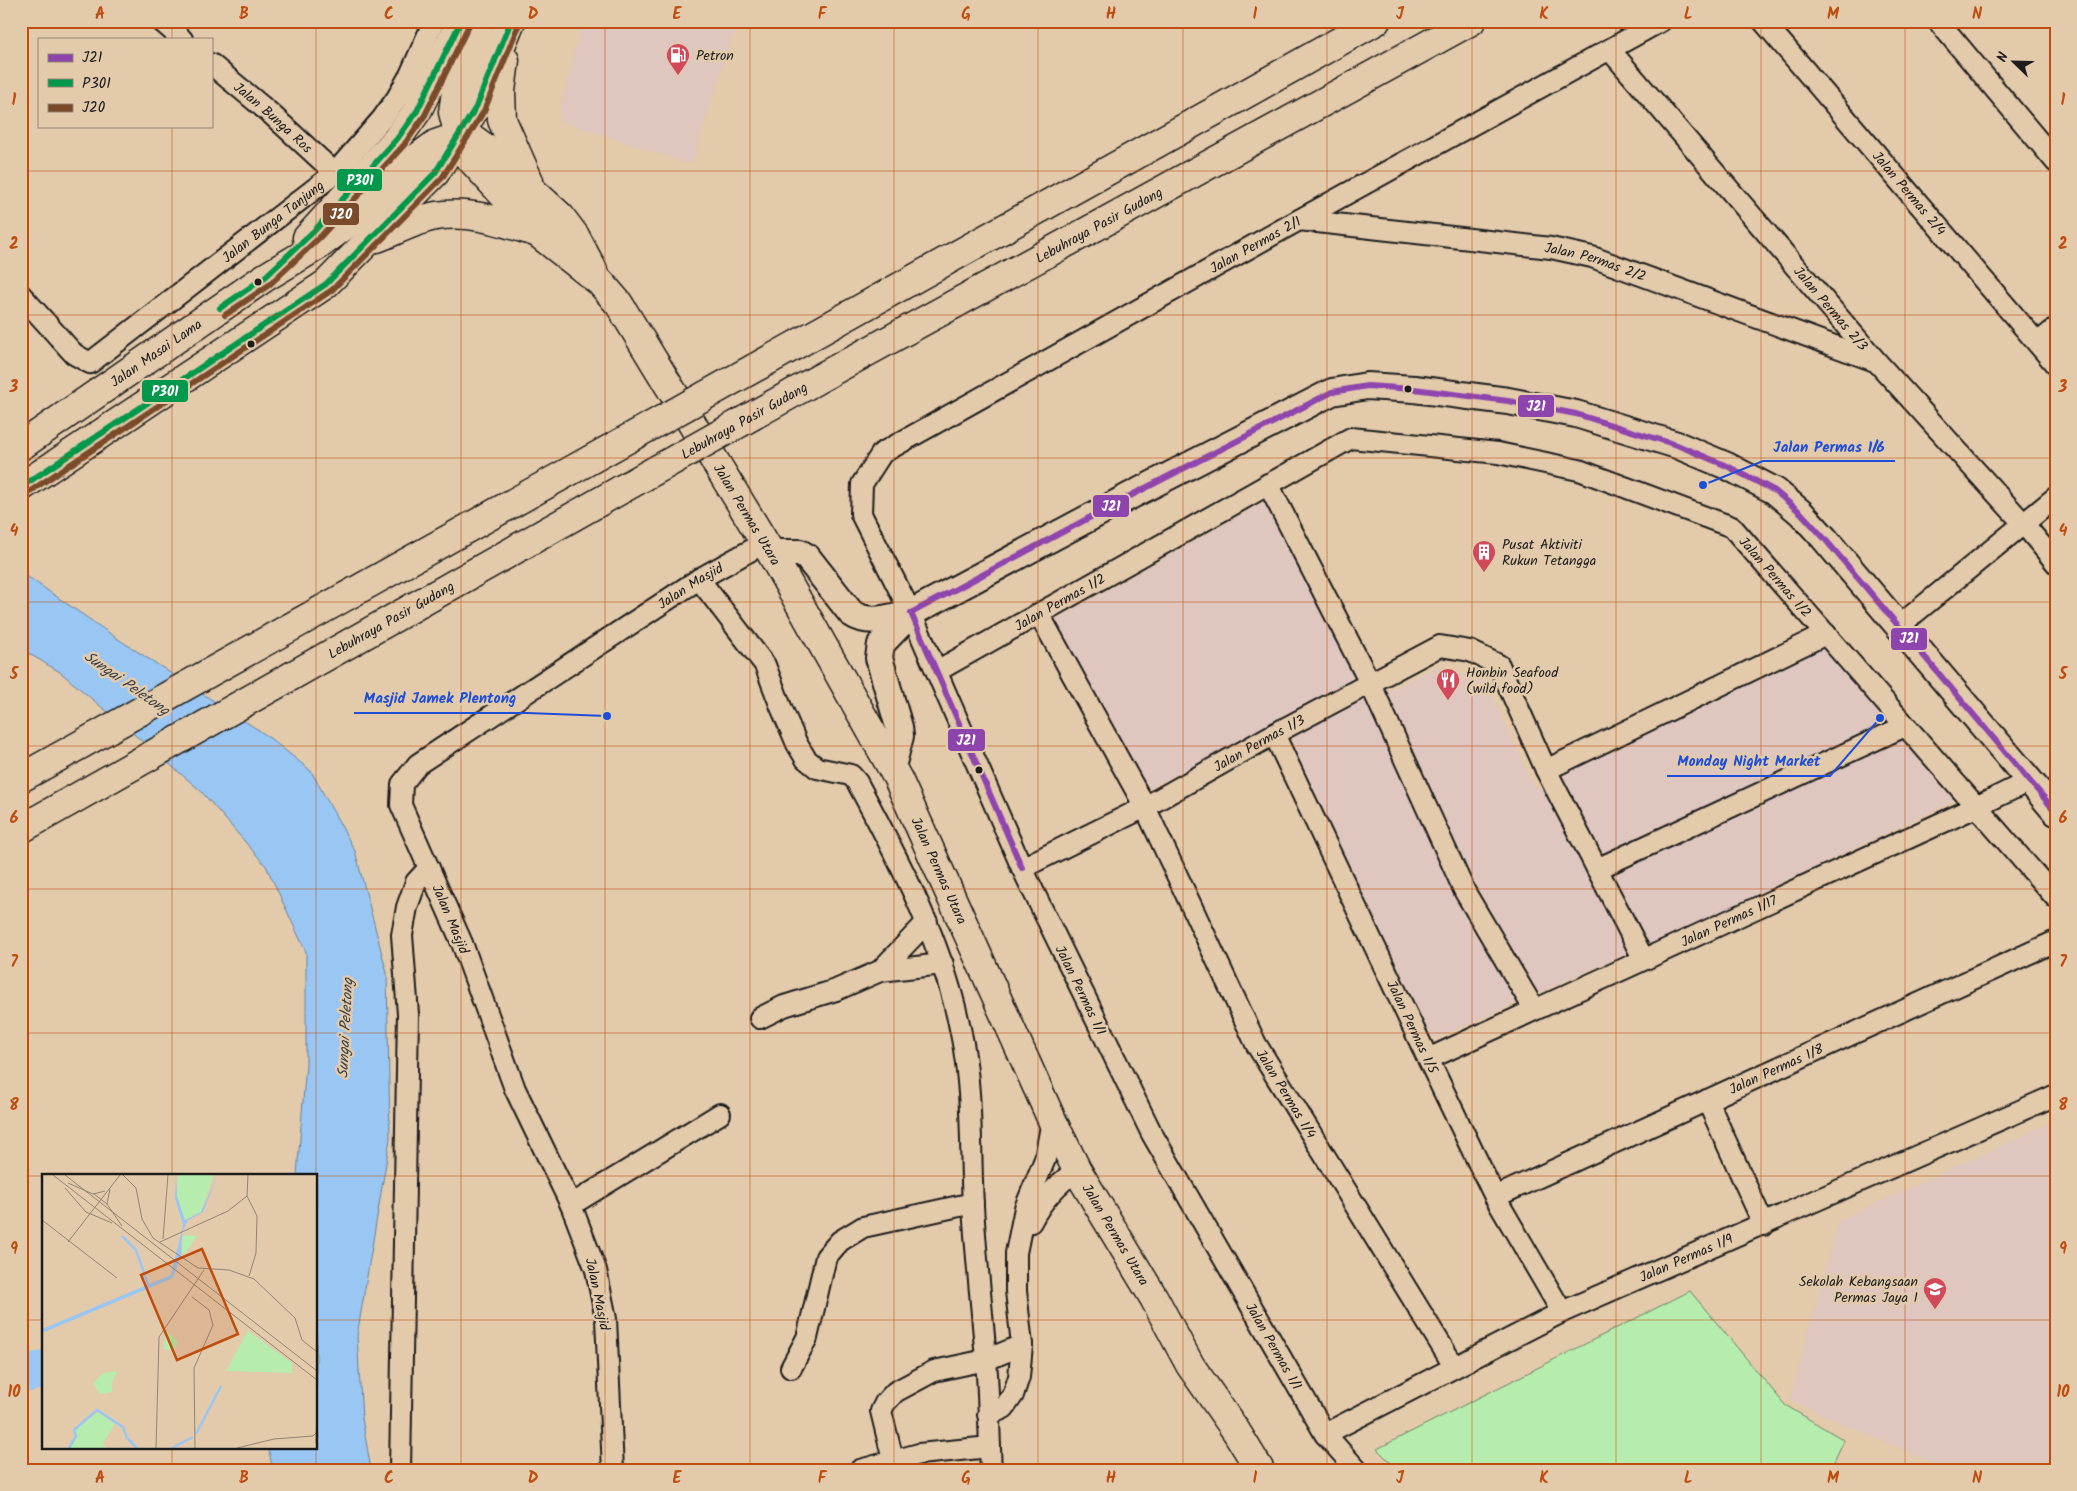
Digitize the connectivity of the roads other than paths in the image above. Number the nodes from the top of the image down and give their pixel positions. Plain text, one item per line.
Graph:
1 (161, 21) edge
2 (434, 21) edge
3 (461, 21) edge
4 (481, 21) edge
5 (511, 21) edge
6 (1376, 21) edge
7 (1471, 21) edge
8 (1661, 21) edge
9 (1763, 21) edge
10 (1938, 21) edge
11 (181, 38) edge
12 (1610, 50) junction
13 (212, 65) edge
14 (459, 136) junction
15 (2055, 159) edge
16 (335, 173) junction
17 (534, 192) junction
18 (1299, 220) junction
19 (539, 234) junction
20 (370, 241) junction
21 (264, 278) junction
22 (600, 282) junction
23 (21, 295) edge
24 (2056, 328) edge
25 (2038, 342) junction
26 (1877, 362) junction
27 (2056, 365) edge
28 (21, 446) edge
29 (862, 484) joint
30 (1268, 484) junction
31 (21, 487) edge
32 (2056, 497) edge
33 (2023, 523) junction
34 (768, 548) junction
35 (2056, 563) edge
36 (699, 580) junction
37 (911, 613) junction
38 (1039, 614) junction
39 (1899, 626) junction
40 (1826, 634) junction
41 (937, 672) junction
42 (1370, 683) junction
43 (1905, 726) junction
44 (1274, 734) junction
45 (892, 768) junction
46 (1546, 770) junction
47 (21, 778) edge
48 (2029, 781) junction
49 (1145, 807) junction
50 (1976, 807) junction
51 (2056, 812) edge
52 (21, 829) edge
53 (429, 868) junction
54 (1022, 868) junction
55 (1597, 869) junction
56 (2056, 898) edge
57 (927, 922) junction
58 (2056, 940) edge
59 (1643, 958) junction
60 (943, 964) junction
61 (880, 971) junction
62 (1534, 1009) junction
63 (760, 1018) dead end
64 (1428, 1059) junction
65 (2056, 1095) edge
66 (1707, 1100) junction
67 (720, 1114) dead end
68 (1052, 1120) junction
69 (1076, 1170) junction
70 (1496, 1197) junction
71 (973, 1203) junction
72 (572, 1205) junction
73 (1764, 1225) junction
74 (1016, 1253) junction
75 (1562, 1312) junction
76 (1022, 1346) junction
77 (986, 1360) junction
78 (1454, 1366) junction
79 (791, 1368) dead end
80 (988, 1415) junction
81 (1325, 1434) junction
82 (990, 1447) junction
83 (893, 1460) junction
84 (400, 1470) edge
85 (613, 1470) edge
86 (860, 1470) edge
87 (991, 1470) edge
88 (1260, 1470) edge
89 (1356, 1470) edge

1 - 11 street
2 - 16 street, Jalan Bunga Tanjung
3 - 21 main road
4 - 14 main road
5 - 14 main road
5 - 17 main road
6 - 47 main road, bridge
7 - 52 main road, Lebuhraya Pasir Gudang, bridge
8 - 12 street, Jalan Permas 2/1
9 - 25 street, Jalan Permas 2/4
10 - 15 street
12 - 18 street, Jalan Permas 2/1
12 - 26 street, Jalan Permas 2/3
13 - 16 street, Jalan Bunga Ros
14 - 17 main road, Jalan Permas Utara
14 - 19 main road, Jalan Permas Utara
14 - 20 main road
14 - 21 main road, Jalan Masai Lama
16 - 23 street, Jalan Bunga Tanjung
17 - 22 main road, Jalan Permas Utara
18 - 26 street, Jalan Permas 2/2
18 - 29 street, Jalan Permas 2/1
19 - 20 main road
19 - 22 main road, Jalan Permas Utara
20 - 31 main road
21 - 28 main road, Jalan Masai Lama
22 - 34 main road, Jalan Permas Utara
24 - 25 street
25 - 27 street, Jalan Permas 2/4
26 - 33 street, Jalan Permas 2/3
29 - 37 street, Jalan Permas 1/1
30 - 38 street, Jalan Permas 1/2
30 - 40 street, Jalan Permas 1/2
30 - 42 street
32 - 33 street
33 - 35 street, Jalan Permas 2/3
33 - 39 street
34 - 36 street, Jalan Masjid
34 - 37 street
34 - 45 main road, Jalan Permas Utara
36 - 53 street, Jalan Masjid
36 - 57 street
37 - 39 street
37 - 41 street, Jalan Permas 1/1
37 - 45 street
38 - 41 street, Jalan Permas 1/2
38 - 49 street, Jalan Permas 1/4
39 - 48 street
40 - 43 street, Jalan Permas 1/2
40 - 46 street
41 - 54 street, Jalan Permas 1/1
42 - 44 street, Jalan Permas 1/3
42 - 46 street, Jalan Permas 1/3
42 - 62 street
43 - 50 street, Jalan Permas 1/2
43 - 55 street
44 - 49 street, Jalan Permas 1/3
44 - 64 street, Jalan Permas 1/5
45 - 68 main road, Jalan Permas Utara
46 - 55 street
48 - 50 street, Jalan Permas 1/17
48 - 51 street
49 - 54 street, Jalan Permas 1/3
49 - 78 street, Jalan Permas 1/4
50 - 56 street, Jalan Permas 1/2
50 - 59 street, Jalan Permas 1/17
53 - 72 street, Jalan Masjid
53 - 84 street
54 - 81 street, Jalan Permas 1/1
55 - 59 street
57 - 60 street
57 - 61 street
58 - 66 street, Jalan Permas 1/8
59 - 62 street, Jalan Permas 1/17
60 - 61 street
60 - 71 street
61 - 63 street
62 - 64 street, Jalan Permas 1/17
64 - 70 street, Jalan Permas 1/5
65 - 73 street, Jalan Permas 1/9
66 - 70 street, Jalan Permas 1/8
66 - 73 street
67 - 72 street
68 - 69 main road, Jalan Permas Utara
68 - 74 street
69 - 74 street
69 - 88 main road, Jalan Permas Utara
70 - 75 street, Jalan Permas 1/5
71 - 77 street
71 - 79 street
72 - 85 street, Jalan Masjid
73 - 75 street, Jalan Permas 1/9
74 - 76 street
75 - 78 street, Jalan Permas 1/9
76 - 77 street
76 - 80 street
77 - 80 street
77 - 83 street
78 - 81 street, Jalan Permas 1/9
80 - 82 street
81 - 89 street, Jalan Permas 1/1
82 - 83 street
82 - 87 street
83 - 86 street

